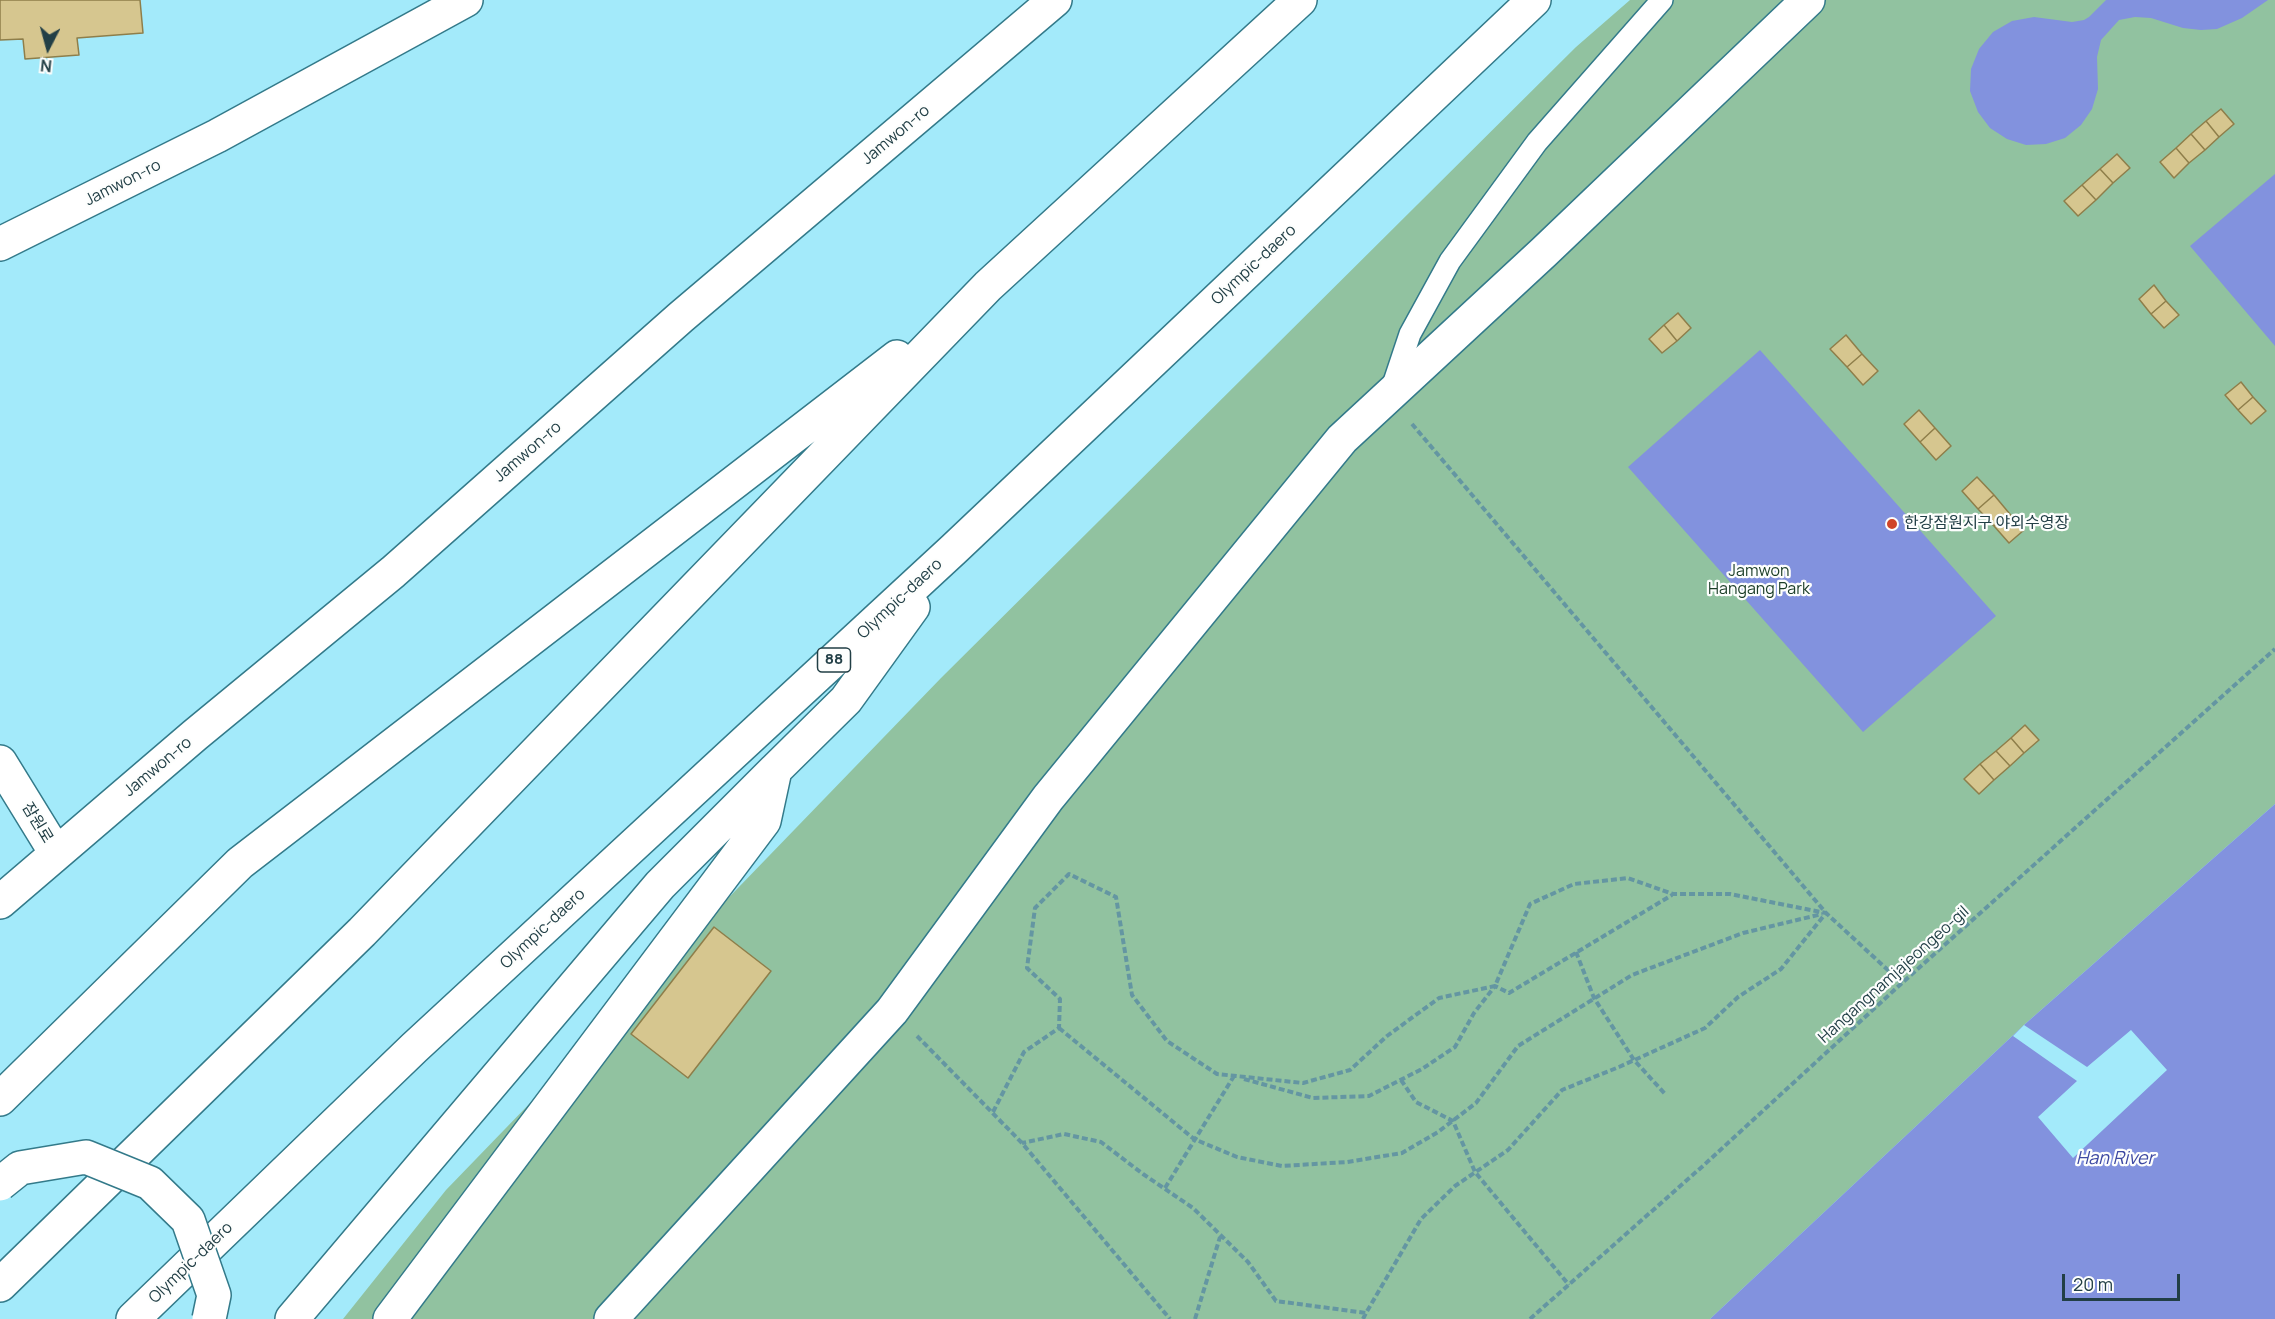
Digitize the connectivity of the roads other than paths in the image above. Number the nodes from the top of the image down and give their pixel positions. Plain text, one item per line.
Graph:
1 (1055, 0) edge
2 (1300, 0) edge
3 (1534, 0) edge
4 (1662, 0) edge
5 (1808, 0) edge
6 (450, 4) edge
7 (0, 244) edge
8 (988, 286) junction
9 (1389, 397) junction
10 (954, 549) junction
11 (0, 762) edge
12 (776, 770) junction
13 (56, 853) junction
14 (0, 902) edge
15 (0, 1099) edge
16 (0, 1184) edge
17 (0, 1285) edge
18 (134, 1319) edge
19 (209, 1319) edge
20 (292, 1319) edge
21 (390, 1319) edge
22 (611, 1319) edge

1 - 13 main road, Jamwon-ro
2 - 8 main road
3 - 10 main road, Olympic-daero / 88
4 - 9 lane
5 - 9 main road
6 - 7 main road, Jamwon-ro
8 - 15 main road
8 - 17 main road
9 - 22 main road
10 - 12 main road
10 - 18 main road, Olympic-daero / 88
11 - 13 main road, 잠원로
12 - 20 main road
12 - 21 main road
13 - 14 main road, Jamwon-ro
16 - 19 main road, bridge

